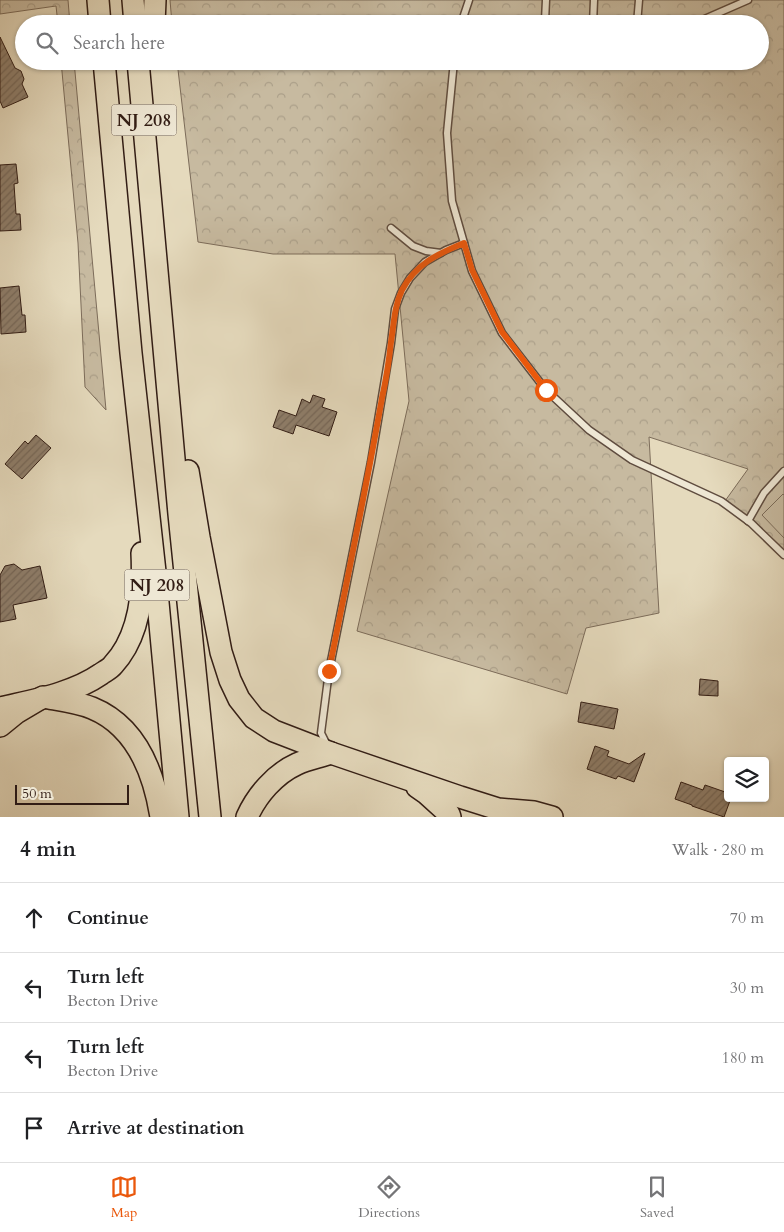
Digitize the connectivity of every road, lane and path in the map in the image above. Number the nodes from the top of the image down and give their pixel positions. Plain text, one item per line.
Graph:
1 (98, 0) edge
2 (133, 0) edge
3 (155, 0) edge
4 (469, 0) edge
5 (546, 0) edge
6 (594, 0) edge
7 (639, 0) edge
8 (748, 0) edge
9 (99, 15) edge
10 (134, 15) edge
11 (154, 15) edge
12 (464, 15) edge
13 (545, 15) edge
14 (593, 15) edge
15 (638, 15) edge
16 (714, 15) edge
17 (105, 70) edge
18 (139, 70) edge
19 (152, 70) edge
20 (453, 70) edge
21 (149, 179) junction
22 (391, 228) dead end
23 (464, 243) junction
24 (441, 253) junction
25 (160, 306) junction
26 (131, 353) junction
27 (784, 471) edge
28 (748, 520) junction
29 (784, 555) edge
30 (43, 697) junction
31 (0, 708) edge
32 (0, 726) edge
33 (331, 753) junction
34 (402, 777) junction
35 (460, 797) junction
36 (504, 813) edge
37 (161, 817) edge
38 (178, 817) edge
39 (210, 817) edge
40 (247, 817) edge
41 (450, 817) edge
42 (476, 817) edge
43 (552, 817) edge

1 - 9 highway
2 - 10 highway
3 - 11 highway
4 - 12 lane
5 - 13 lane
6 - 14 lane
7 - 15 lane
8 - 16 lane
17 - 26 highway, NJ 208
18 - 21 highway, NJ 208
19 - 21 highway
20 - 23 lane
21 - 25 highway, NJ 208
22 - 24 lane
23 - 24 lane
23 - 28 lane
24 - 33 lane
25 - 33 highway
25 - 39 highway, NJ 208
26 - 30 highway
26 - 38 highway, NJ 208
27 - 28 lane
28 - 29 lane
30 - 31 highway
30 - 32 highway
30 - 37 highway
33 - 34 highway
33 - 40 highway
34 - 35 highway
34 - 41 highway
35 - 36 highway
35 - 42 highway
36 - 43 highway

